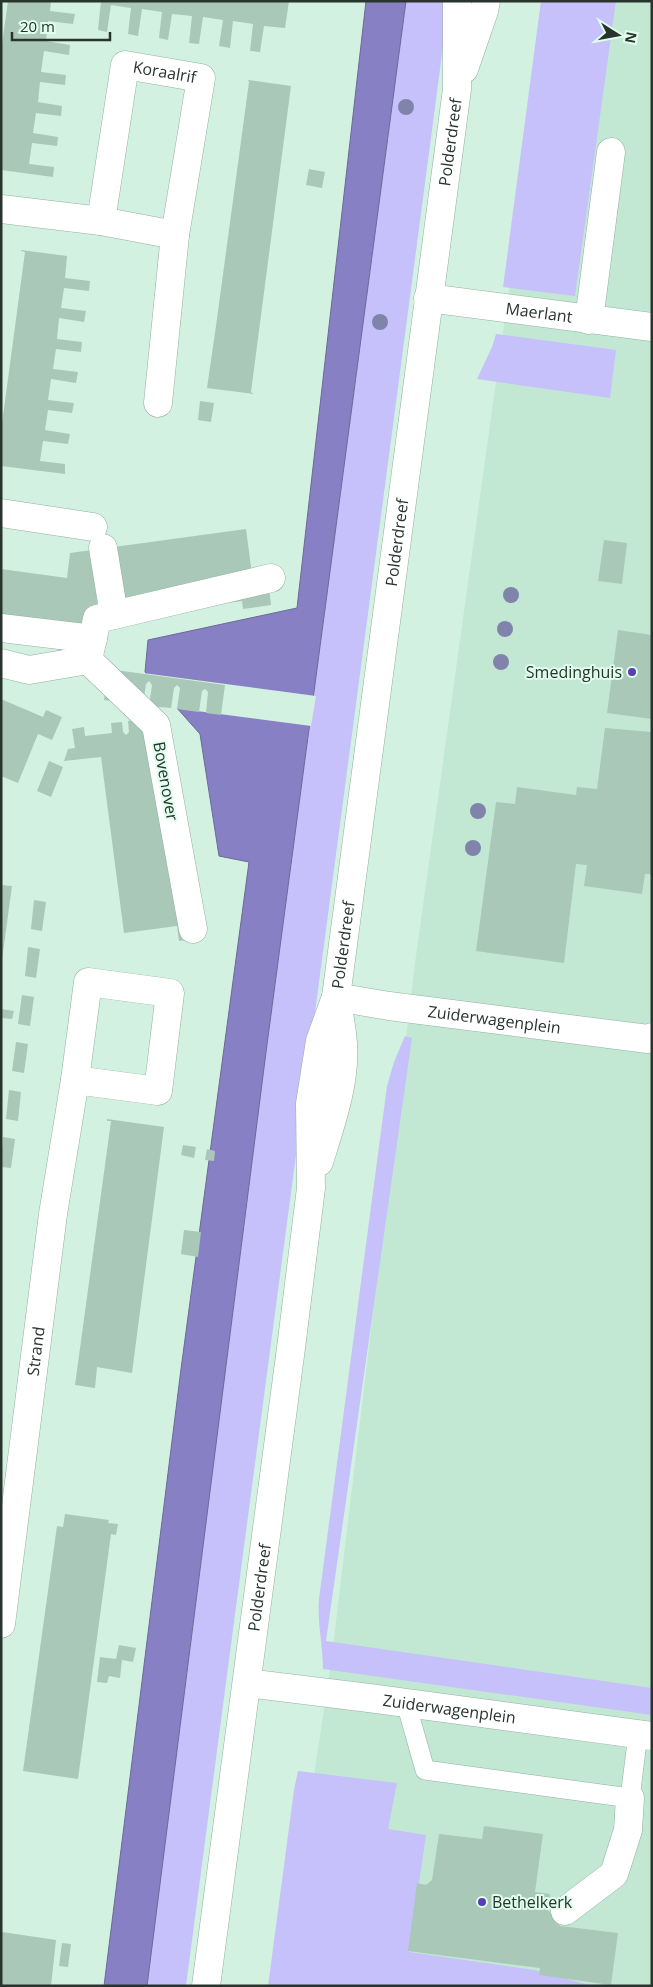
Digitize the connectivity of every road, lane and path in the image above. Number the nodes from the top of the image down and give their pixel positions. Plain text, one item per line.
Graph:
1 (457, 1) edge
2 (486, 1) edge
3 (456, 90) junction
4 (611, 152) dead end
5 (1, 209) edge
6 (101, 221) junction
7 (175, 235) junction
8 (428, 298) junction
9 (589, 320) junction
10 (652, 327) edge
11 (158, 403) dead end
12 (1, 513) edge
13 (271, 578) dead end
14 (114, 615) junction
15 (1, 628) edge
16 (91, 649) junction
17 (1, 663) edge
18 (193, 929) dead end
19 (336, 997) junction
20 (650, 1039) edge
21 (75, 1080) junction
22 (1, 1624) edge
23 (246, 1683) junction
24 (406, 1703) junction
25 (645, 1735) edge
26 (630, 1798) junction
27 (565, 1911) dead end
28 (206, 1986) edge

1 - 3 street, Polderdreef
2 - 3 street, Polderdreef
3 - 8 street, Polderdreef
4 - 9 street
5 - 6 street
6 - 7 street
6 - 7 street, Koraalrif
7 - 11 street, Koraalrif
8 - 9 street, Maerlant
8 - 19 street, Polderdreef
9 - 10 street, Maerlant
12 - 14 street
13 - 14 street
14 - 16 street
15 - 16 street
16 - 17 street
16 - 18 street, Bovenover
19 - 20 street, Zuiderwagenplein
19 - 23 street, Polderdreef
21 - 21 street, Strand
21 - 22 street, Strand
23 - 24 street, Zuiderwagenplein
23 - 28 street, Polderdreef
24 - 25 street, Zuiderwagenplein
24 - 26 lane
25 - 26 lane
26 - 27 street

